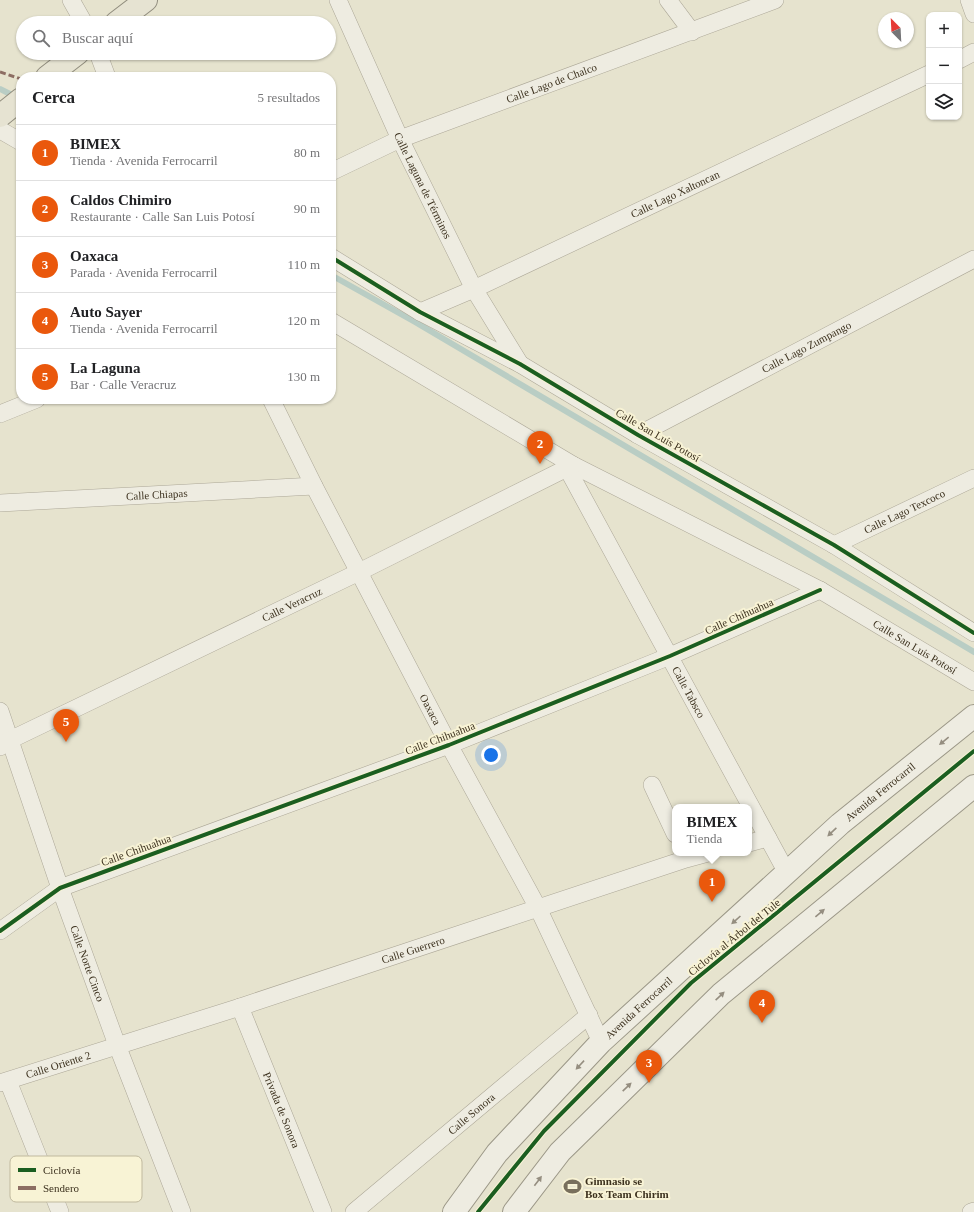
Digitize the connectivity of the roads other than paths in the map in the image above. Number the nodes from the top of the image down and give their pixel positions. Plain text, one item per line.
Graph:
1 (71, 0) edge
2 (146, 0) edge
3 (338, 0) edge
4 (668, 0) edge
5 (775, 0) edge
6 (969, 0) edge
7 (974, 14) edge
8 (80, 16) edge
9 (125, 16) edge
10 (692, 32) junction
11 (974, 52) edge
12 (962, 58) edge
13 (69, 60) edge
14 (101, 60) edge
15 (53, 72) edge
16 (105, 72) edge
17 (926, 75) edge
18 (0, 130) edge
19 (16, 139) edge
20 (400, 139) junction
21 (336, 170) edge
22 (336, 260) edge
23 (974, 260) edge
24 (474, 289) junction
25 (420, 312) junction
26 (336, 323) edge
27 (520, 364) junction
28 (24, 404) edge
29 (273, 404) edge
30 (0, 414) edge
31 (638, 435) junction
32 (570, 467) junction
33 (974, 478) edge
34 (314, 486) junction
35 (0, 503) edge
36 (834, 545) junction
37 (359, 572) junction
38 (820, 590) junction
39 (974, 632) edge
40 (670, 656) junction
41 (974, 682) edge
42 (0, 711) edge
43 (974, 716) edge
44 (5, 744) edge
45 (449, 745) junction
46 (652, 785) dead end
47 (974, 786) edge
48 (750, 804) edge
49 (752, 808) edge
50 (672, 828) edge
51 (768, 838) junction
52 (752, 842) edge
53 (685, 856) edge
54 (787, 873) junction
55 (60, 888) junction
56 (538, 908) junction
57 (0, 931) edge
58 (240, 1007) junction
59 (589, 1015) junction
60 (602, 1042) junction
61 (117, 1046) junction
62 (4, 1082) edge
63 (36, 1156) edge
64 (56, 1202) edge
65 (974, 1211) edge
66 (60, 1212) edge
67 (182, 1212) edge
68 (323, 1212) edge
69 (354, 1212) edge
70 (454, 1212) edge
71 (514, 1212) edge
72 (971, 1212) edge

1 - 8 street
2 - 9 main road
3 - 20 street, Calle Laguna de Términos
4 - 10 street
5 - 10 street, Calle Lago de Chalco
6 - 7 street
10 - 20 street, Calle Lago de Chalco
11 - 12 street
13 - 15 main road
14 - 16 street
17 - 24 street, Calle Lago Xaltoncan
18 - 19 street
20 - 21 street, Calle Lago de Chalco
20 - 24 street, Calle Laguna de Términos
22 - 25 street, Calle San Luis Potosí
23 - 31 street, Calle Lago Zumpango
24 - 25 street, Calle Lago Xaltoncan
24 - 27 street, Calle Laguna de Términos
25 - 27 street, Calle San Luis Potosí
26 - 32 street, Calle San Luis Potosí
27 - 31 street, Calle San Luis Potosí
28 - 30 street
29 - 34 street, Oaxaca
31 - 36 street, Calle San Luis Potosí
32 - 37 street, Calle Veracruz
32 - 38 street, Calle San Luis Potosí
32 - 40 street, Calle Tabsco
33 - 36 street, Calle Lago Texcoco
34 - 35 street, Calle Chiapas
34 - 37 street, Oaxaca
36 - 39 street, Calle San Luis Potosí
37 - 44 street, Calle Veracruz
37 - 45 street, Oaxaca
38 - 40 street, Calle Chihuahua
38 - 41 street, Calle San Luis Potosí
40 - 45 street, Calle Chihuahua
40 - 48 street, Calle Tabsco
42 - 44 street, Calle Norte Cinco
43 -> 54 main road, Avenida Ferrocarril
44 - 55 street, Calle Norte Cinco
45 - 55 street, Calle Chihuahua
45 - 56 street, Oaxaca
46 - 50 street
71 -> 47 main road
49 - 51 street, Calle Tabsco
51 - 52 street
51 - 54 street, Calle Tabsco
53 - 56 street, Calle Guerrero
54 -> 60 main road, Avenida Ferrocarril
55 - 57 street, Calle Chihuahua
55 - 61 street, Calle Norte Cinco
56 - 58 street, Calle Guerrero
56 - 59 street, Oaxaca
58 - 61 street, Calle Guerrero
58 - 68 street, Privada de Sonora
59 - 60 street, Oaxaca
59 - 69 street, Calle Sonora
60 -> 70 main road, Avenida Ferrocarril
61 - 62 street, Calle Oriente 2
61 - 67 street, Calle Norte Cinco
62 - 63 street
64 - 66 street
65 - 72 street

